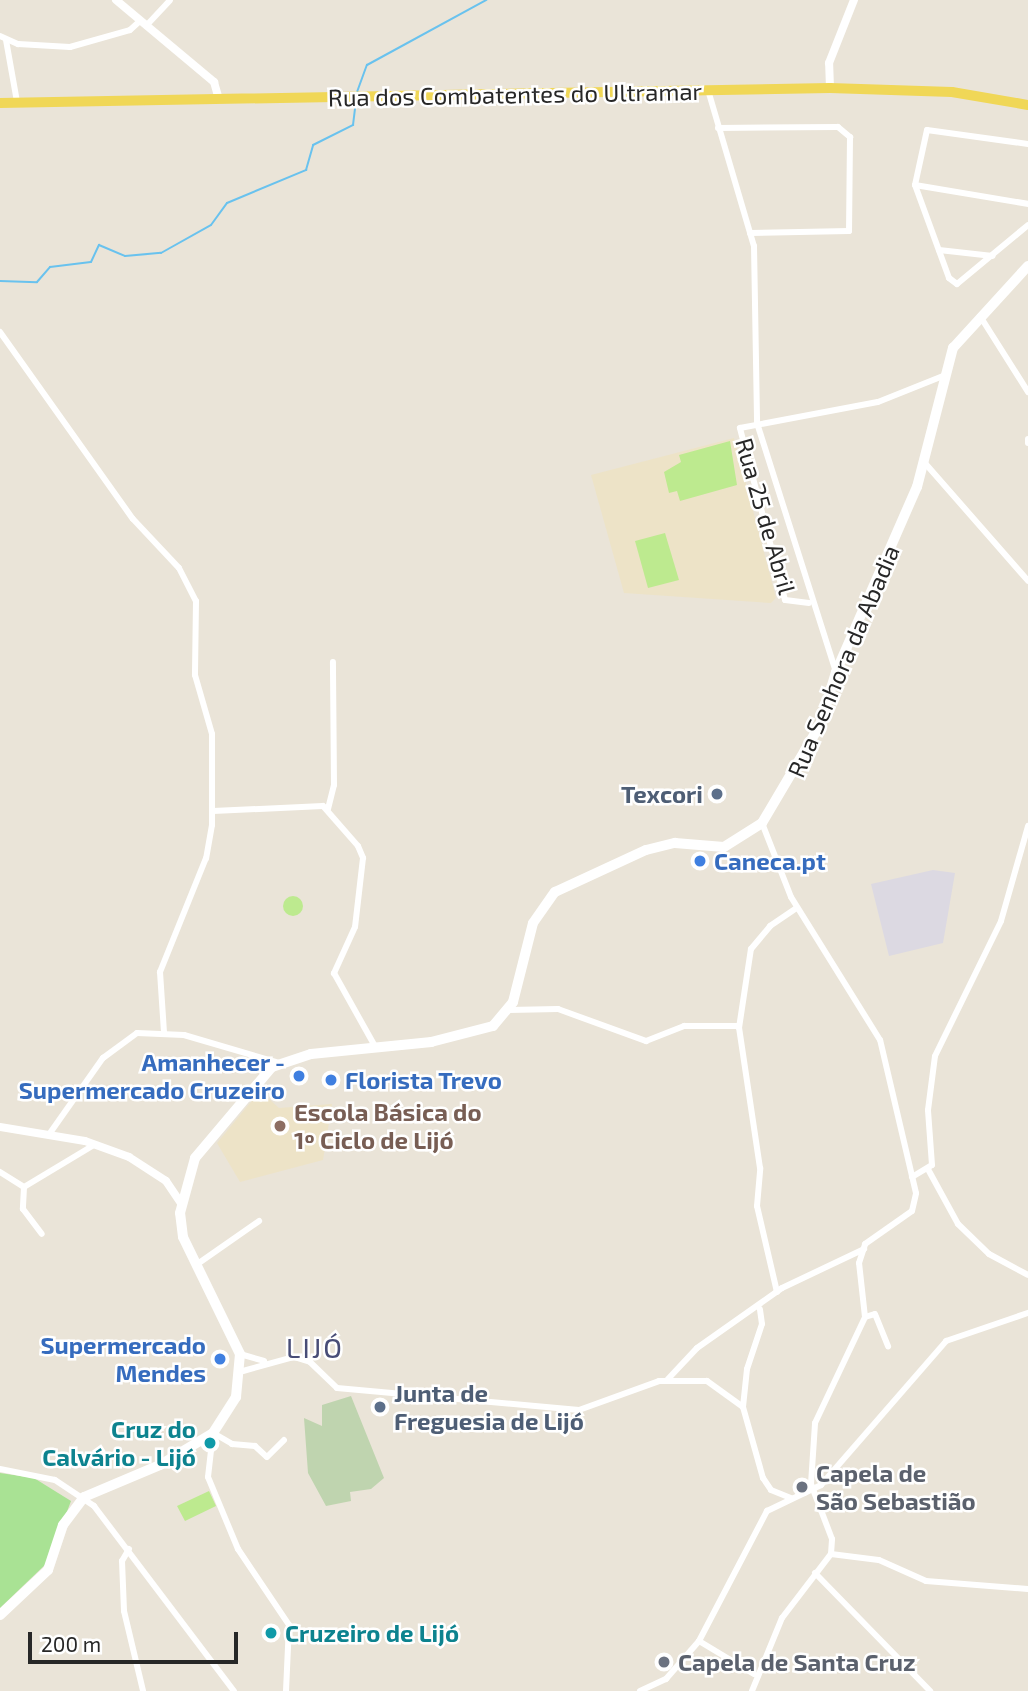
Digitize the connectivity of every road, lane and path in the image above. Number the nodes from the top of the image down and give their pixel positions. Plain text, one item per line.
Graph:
1 (116, 0) edge
2 (170, 0) edge
3 (855, 0) edge
4 (143, 23) junction
5 (3, 38) edge
6 (830, 88) junction
7 (708, 90) junction
8 (219, 99) junction
9 (17, 102) junction
10 (0, 103) edge
11 (1028, 104) edge
12 (718, 128) junction
13 (1028, 144) edge
14 (915, 185) junction
15 (1028, 204) edge
16 (1028, 225) edge
17 (750, 233) junction
18 (939, 250) junction
19 (993, 256) junction
20 (1028, 266) edge
21 (979, 315) junction
22 (0, 332) edge
23 (943, 376) junction
24 (1028, 392) edge
25 (757, 423) junction
26 (924, 462) junction
27 (1028, 581) edge
28 (809, 603) junction
29 (333, 662) dead end
30 (836, 672) junction
31 (328, 809) junction
32 (213, 811) junction
33 (762, 824) junction
34 (1028, 826) edge
35 (797, 908) junction
36 (509, 1010) junction
37 (739, 1026) junction
38 (164, 1032) junction
39 (376, 1048) junction
40 (279, 1063) junction
41 (0, 1126) edge
42 (50, 1133) junction
43 (94, 1144) junction
44 (929, 1171) junction
45 (0, 1172) edge
46 (912, 1177) junction
47 (24, 1187) junction
48 (181, 1205) junction
49 (258, 1221) dead end
50 (42, 1234) dead end
51 (864, 1249) junction
52 (196, 1265) junction
53 (1028, 1276) edge
54 (777, 1292) junction
55 (760, 1309) junction
56 (1028, 1313) edge
57 (865, 1317) junction
58 (888, 1346) dead end
59 (240, 1354) junction
60 (264, 1361) junction
61 (243, 1371) junction
62 (668, 1379) junction
63 (743, 1407) junction
64 (213, 1433) junction
65 (284, 1440) dead end
66 (0, 1469) edge
67 (771, 1490) junction
68 (812, 1493) junction
69 (84, 1497) junction
70 (790, 1498) junction
71 (767, 1511) junction
72 (129, 1549) junction
73 (831, 1554) junction
74 (815, 1573) junction
75 (1028, 1589) edge
76 (0, 1615) edge
77 (699, 1641) junction
78 (754, 1674) junction
79 (143, 1691) edge
80 (234, 1691) edge
81 (286, 1691) edge
82 (640, 1691) edge
83 (752, 1691) edge
84 (930, 1691) edge

1 - 4 street
2 - 4 street
3 - 6 street
4 - 5 street
4 - 8 street
5 - 9 street
6 - 7 main road, Rua dos Combatentes do Ultramar
6 - 11 main road, Rua dos Combatentes do Ultramar
7 - 8 main road, Rua dos Combatentes do Ultramar
7 - 12 street, Rua 25 de Abril
8 - 9 main road, Rua dos Combatentes do Ultramar
9 - 10 main road, Rua dos Combatentes do Ultramar
12 - 17 street, Rua 25 de Abril
12 - 17 street
13 - 14 street
14 - 15 street
14 - 18 street
16 - 19 street
17 - 25 street, Rua 25 de Abril
18 - 19 street
18 - 19 street
20 - 21 main road, Rua Senhora da Abadia
21 - 23 main road, Rua Senhora da Abadia
21 - 24 street
22 - 32 street
23 - 25 street
23 - 26 main road, Rua Senhora da Abadia
25 - 28 street, Rua 25 de Abril
25 - 28 street, Rua 25 de Abril
26 - 27 street
26 - 30 main road, Rua Senhora da Abadia
28 - 30 street, Rua 25 de Abril
29 - 31 street
30 - 33 main road, Rua Senhora da Abadia
31 - 32 street
31 - 39 street
32 - 38 street
33 - 35 street
33 - 36 main road, Rua Senhora da Abadia
34 - 44 street
35 - 37 street
35 - 46 street
36 - 37 street
36 - 39 main road
37 - 54 street
38 - 40 street
38 - 42 street
39 - 40 main road
40 - 48 main road
41 - 42 street
42 - 43 street
43 - 47 street
43 - 48 street
44 - 46 street
44 - 53 street
45 - 47 street
46 - 51 street
47 - 50 street
48 - 52 main road
49 - 52 street
51 - 54 street
51 - 57 street
52 - 59 main road
54 - 55 street
55 - 62 street
55 - 63 street
56 - 68 street
57 - 58 street
57 - 68 street
59 - 60 street
59 - 61 main road
60 - 61 street
60 - 62 street
61 - 64 main road
62 - 63 street
63 - 67 street
64 - 65 street
64 - 69 main road
64 - 81 street
66 - 69 street
67 - 70 street
67 - 71 street
68 - 70 street
68 - 73 street
69 - 72 street
69 - 76 main road
70 - 71 street
71 - 77 street
72 - 79 street
72 - 80 street
73 - 74 street
73 - 75 street
74 - 78 street
74 - 84 street
77 - 78 street
77 - 82 street
78 - 83 street

